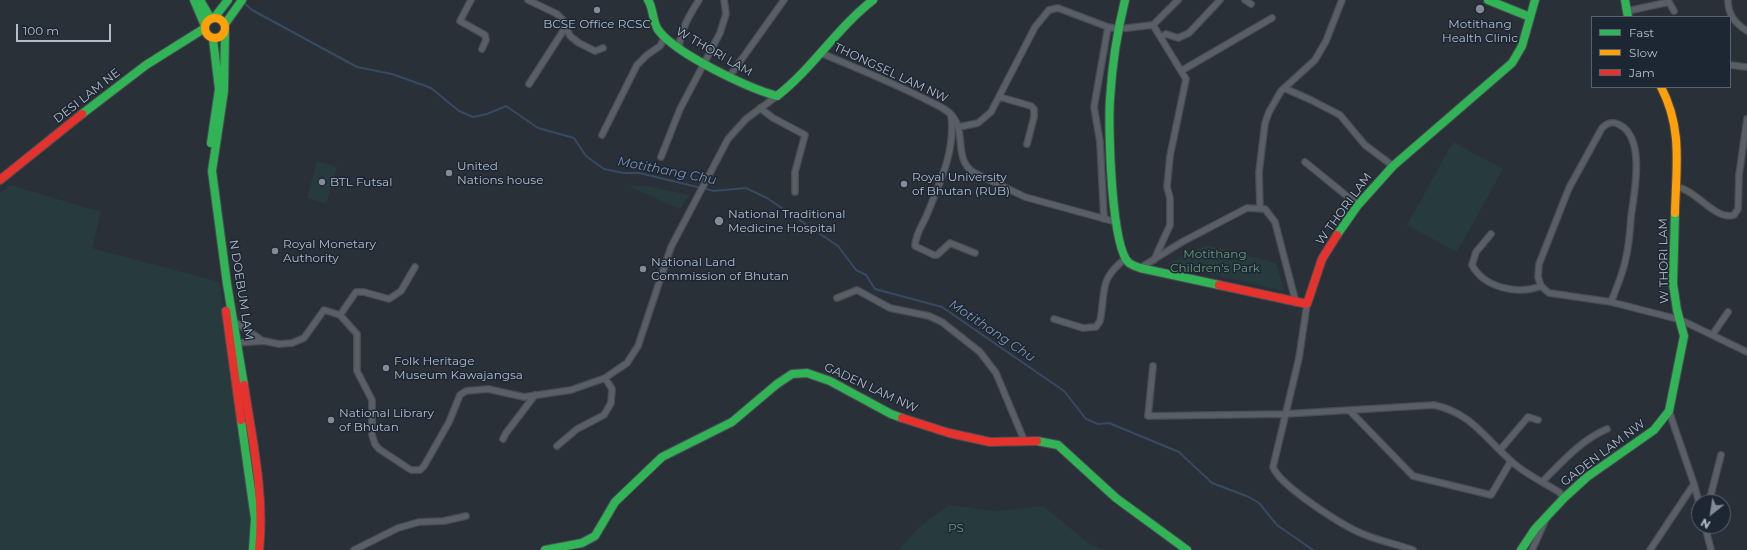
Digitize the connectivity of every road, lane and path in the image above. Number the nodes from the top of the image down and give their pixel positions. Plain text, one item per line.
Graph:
1 (194, 0) edge
2 (200, 0) edge
3 (228, 0) edge
4 (242, 0) edge
5 (471, 0) edge
6 (528, 0) edge
7 (650, 0) edge
8 (699, 0) edge
9 (724, 0) edge
10 (784, 0) edge
11 (873, 0) edge
12 (1125, 0) edge
13 (1178, 0) edge
14 (1220, 0) edge
15 (1245, 0) edge
16 (1342, 0) edge
17 (1488, 0) edge
18 (1535, 0) edge
19 (1625, 0) edge
20 (1728, 0) edge
21 (1251, 4) dead end
22 (1674, 11) dead end
23 (1627, 14) edge
24 (1530, 17) junction
25 (212, 18) junction
26 (1272, 18) dead end
27 (225, 24) junction
28 (1154, 25) junction
29 (205, 27) junction
30 (1108, 27) junction
31 (565, 28) junction
32 (1118, 29) junction
33 (1747, 31) edge
34 (225, 33) junction
35 (1161, 37) junction
36 (193, 38) junction
37 (212, 38) junction
38 (665, 38) junction
39 (679, 46) junction
40 (603, 48) dead end
41 (482, 49) dead end
42 (821, 53) junction
43 (704, 62) junction
44 (1731, 66) edge
45 (1747, 67) edge
46 (1181, 72) junction
47 (730, 77) junction
48 (529, 84) dead end
49 (1284, 88) junction
50 (1662, 88) edge
51 (777, 96) junction
52 (1000, 97) junction
53 (760, 108) junction
54 (951, 114) junction
55 (1747, 119) edge
56 (959, 127) junction
57 (602, 135) dead end
58 (1027, 144) dead end
59 (661, 157) dead end
60 (1305, 162) dead end
61 (1393, 166) junction
62 (0, 180) edge
63 (1676, 187) junction
64 (795, 192) dead end
65 (1358, 205) junction
66 (1260, 208) junction
67 (1104, 219) junction
68 (1116, 222) junction
69 (1490, 234) dead end
70 (975, 253) dead end
71 (1125, 260) junction
72 (1154, 260) junction
73 (415, 267) dead end
74 (1140, 268) junction
75 (1541, 286) junction
76 (837, 298) dead end
77 (1611, 302) junction
78 (1296, 303) junction
79 (1307, 304) junction
80 (1728, 312) dead end
81 (340, 315) junction
82 (1054, 319) dead end
83 (230, 320) junction
84 (1681, 320) junction
85 (1713, 334) junction
86 (264, 341) junction
87 (234, 343) junction
88 (1747, 352) edge
89 (1153, 366) dead end
90 (605, 378) junction
91 (535, 395) junction
92 (1350, 411) junction
93 (1669, 412) junction
94 (1286, 414) junction
95 (1538, 420) dead end
96 (1607, 429) dead end
97 (504, 439) dead end
98 (1024, 440) junction
99 (558, 446) dead end
100 (1500, 450) junction
101 (1721, 455) dead end
102 (1511, 461) junction
103 (1542, 482) junction
104 (1694, 484) junction
105 (1697, 494) edge
106 (1711, 494) edge
107 (1564, 498) junction
108 (466, 516) dead end
109 (1546, 517) junction
110 (1707, 534) edge
111 (253, 550) edge
112 (259, 550) edge
113 (354, 550) edge
114 (545, 550) edge
115 (1187, 550) edge
116 (1413, 550) edge
117 (1521, 550) edge
118 (1532, 550) edge
119 (1650, 550) edge
120 (1711, 550) edge

1 - 29 main road
2 - 25 main road
3 - 25 main road
4 - 27 main road
5 - 41 street
6 - 31 street
7 - 38 main road, W THORI LAM
8 - 39 street
9 - 43 street
10 - 47 street
11 - 42 main road
12 - 32 main road
13 - 28 street
14 - 35 street
15 - 21 street
16 - 49 street
17 - 24 main road
18 - 24 main road, W THORI LAM
19 - 23 main road
20 - 33 street
22 - 23 street
24 - 61 main road, W THORI LAM
25 - 27 main road
25 - 29 main road
26 - 46 street
27 - 34 main road
28 - 32 street
28 - 35 street
29 - 36 main road, DESI LAM NE
29 - 37 main road
30 - 32 street
30 - 52 street
30 - 67 street
31 - 40 street
31 - 48 street
32 - 68 main road
34 - 37 main road
34 - 83 main road, N DOEBUM LAM
35 - 46 street
36 - 37 main road
36 - 62 main road, DESI LAM NE
37 - 83 main road, N DOEBUM LAM
38 - 39 main road, W THORI LAM
38 - 57 street
39 - 43 main road, W THORI LAM
42 - 51 main road
42 - 54 street, THONGSEL LAM NW
43 - 47 main road, W THORI LAM
43 - 59 street
44 - 45 street
46 - 72 street
47 - 51 main road, W THORI LAM
49 - 61 street
49 - 66 street
50 - 63 main road, W THORI LAM
51 - 53 street
52 - 56 street
52 - 58 street
53 - 64 street
53 - 90 street
54 - 56 street, THONGSEL LAM NW
54 - 70 street
55 - 63 street
56 - 67 street, THONGSEL LAM NW
60 - 65 street
61 - 65 main road, W THORI LAM
63 - 84 main road, W THORI LAM
65 - 79 main road, W THORI LAM
66 - 72 street
66 - 78 street
67 - 68 street, THONGSEL LAM NW
68 - 71 main road
69 - 75 street
71 - 74 main road
71 - 82 street
72 - 74 street
73 - 81 street
74 - 78 main road
75 - 77 street
75 - 77 street
76 - 98 street
77 - 84 street
78 - 79 main road
79 - 94 street
80 - 85 street
81 - 86 street
81 - 91 street
83 - 86 street
83 - 87 main road, N DOEBUM LAM
84 - 85 street
84 - 93 main road, W THORI LAM
85 - 88 street
86 - 87 street
87 - 111 main road, N DOEBUM LAM
87 - 112 main road, N DOEBUM LAM
89 - 94 street
90 - 91 street
90 - 99 street
91 - 97 street
92 - 94 street
92 - 100 street
92 - 102 street
93 - 104 street
93 - 107 main road, GADEN LAM NW
94 - 116 street
95 - 100 street
96 - 103 street
98 - 114 main road, GADEN LAM NW
98 - 115 main road, GADEN LAM NW
100 - 102 street
101 - 106 street
102 - 103 street
103 - 107 street
104 - 105 street
104 - 119 street
107 - 109 main road, GADEN LAM NW
108 - 113 street
109 - 117 main road, GADEN LAM NW
109 - 118 street
110 - 120 street

